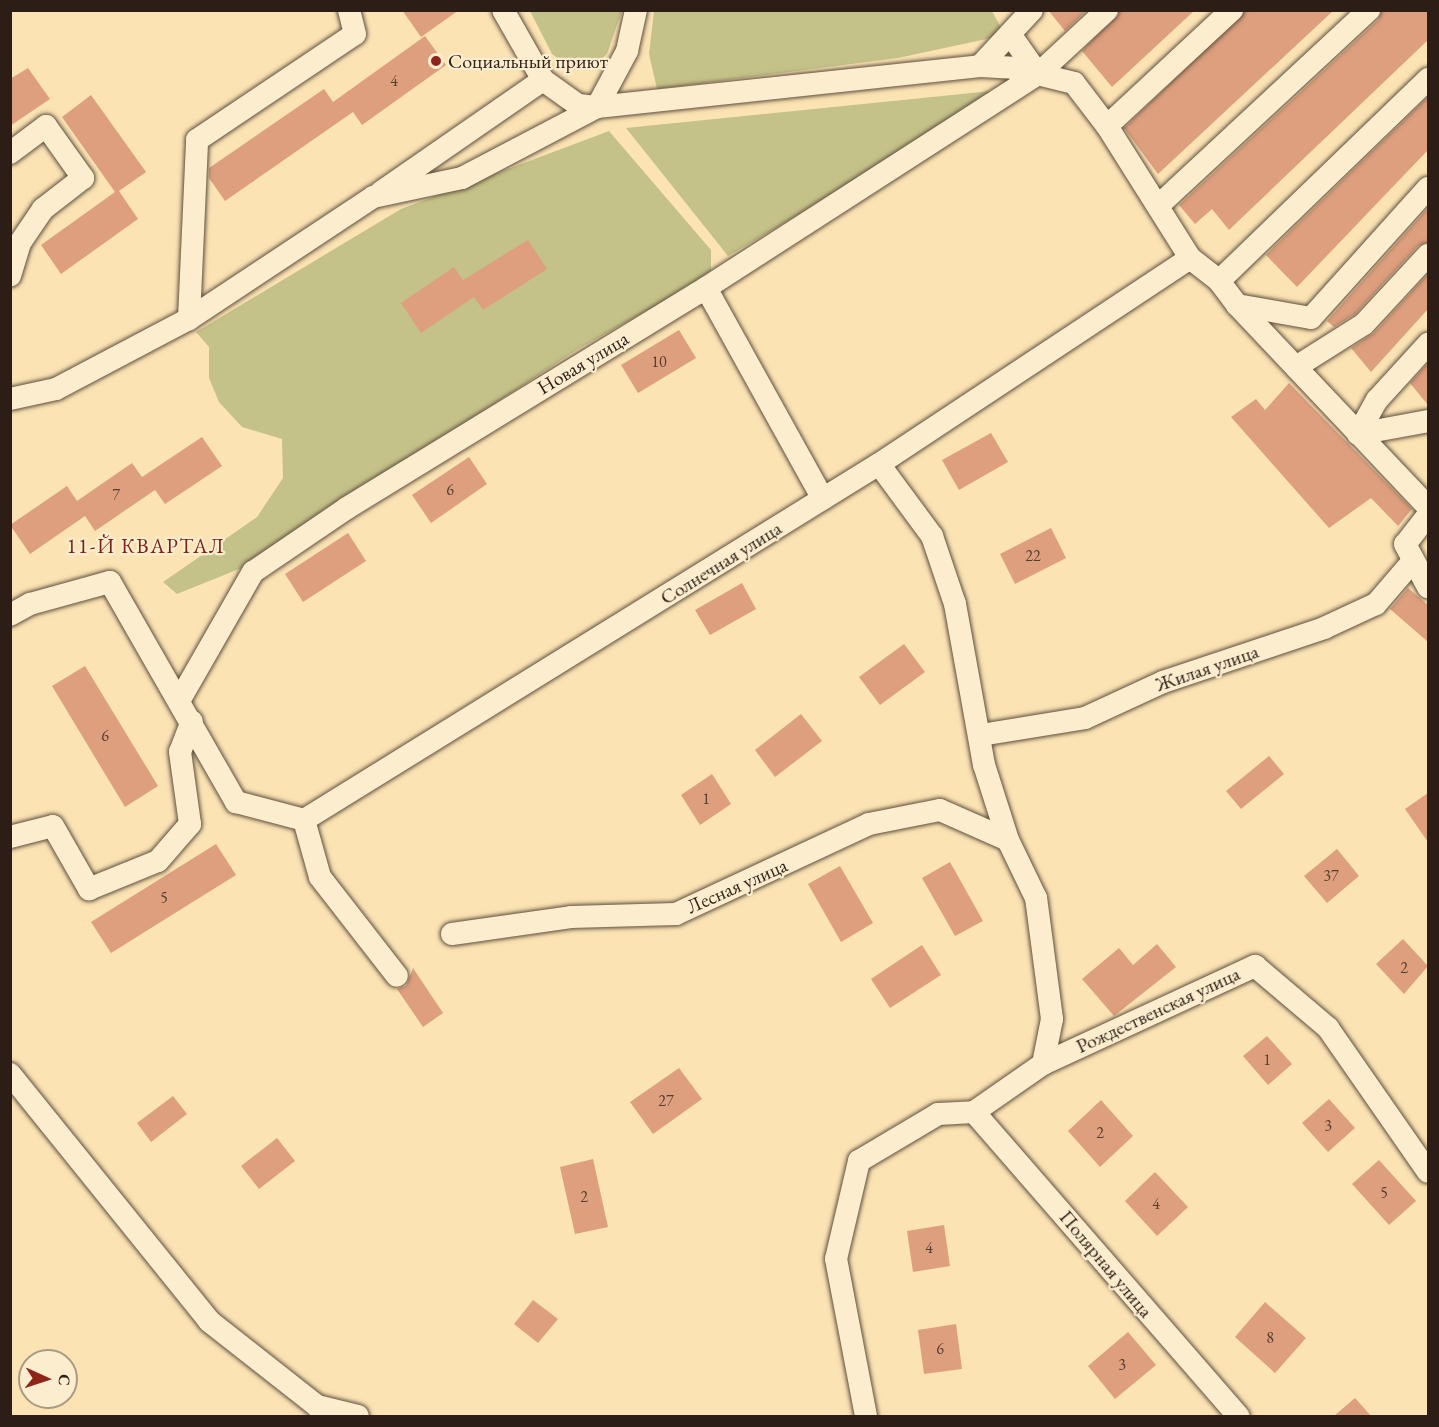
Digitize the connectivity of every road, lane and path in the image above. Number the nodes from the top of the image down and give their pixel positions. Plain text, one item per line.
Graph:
1 (349, 10) edge
2 (503, 10) edge
3 (636, 10) edge
4 (1032, 10) edge
5 (1107, 10) edge
6 (1232, 10) edge
7 (1369, 10) edge
8 (1010, 34) junction
9 (980, 66) junction
10 (1038, 74) junction
11 (1428, 79) edge
12 (543, 80) junction
13 (597, 107) junction
14 (1107, 126) junction
15 (10, 153) edge
16 (1428, 188) edge
17 (373, 197) junction
18 (1159, 205) junction
19 (1428, 255) edge
20 (1190, 258) junction
21 (10, 276) edge
22 (1219, 281) junction
23 (706, 288) junction
24 (1237, 305) junction
25 (189, 319) junction
26 (1428, 344) edge
27 (1296, 367) junction
28 (10, 399) edge
29 (1428, 421) edge
30 (1358, 434) junction
31 (879, 464) junction
32 (823, 500) junction
33 (1428, 507) edge
34 (1428, 515) edge
35 (1413, 561) junction
36 (1428, 587) edge
37 (10, 615) edge
38 (179, 701) junction
39 (192, 722) junction
40 (981, 735) junction
41 (304, 820) junction
42 (10, 837) edge
43 (1008, 840) junction
44 (452, 934) dead end
45 (397, 976) dead end
46 (1043, 1064) junction
47 (10, 1074) edge
48 (974, 1112) junction
49 (1428, 1172) edge
50 (358, 1416) edge
51 (866, 1416) edge
52 (1238, 1416) edge

1 - 25 street
2 - 12 street
3 - 13 street
4 - 8 street
5 - 10 street, Новая улица
6 - 14 street
7 - 18 street
8 - 9 street
8 - 10 street
9 - 10 street
9 - 13 street
10 - 14 street
10 - 23 street, Новая улица
11 - 22 street
12 - 13 street
12 - 17 street
13 - 17 street
14 - 18 street
15 - 21 street
16 - 24 street
17 - 25 street
18 - 20 street
19 - 27 street
20 - 22 street
20 - 31 street, Солнечная улица
22 - 24 street
23 - 32 street
23 - 38 street, Новая улица
24 - 27 street
25 - 28 street
26 - 30 street
27 - 30 street
29 - 30 street
30 - 33 street
31 - 32 street, Солнечная улица
31 - 40 street
32 - 41 street, Солнечная улица
34 - 35 street
35 - 36 street
35 - 40 street, Жилая улица
37 - 38 street
38 - 39 street
39 - 41 street
39 - 42 street
40 - 43 street
41 - 45 street
43 - 44 street, Лесная улица
43 - 46 street
46 - 48 street
46 - 49 street, Рождественская улица
47 - 50 street
48 - 51 street
48 - 52 street, Полярная улица

